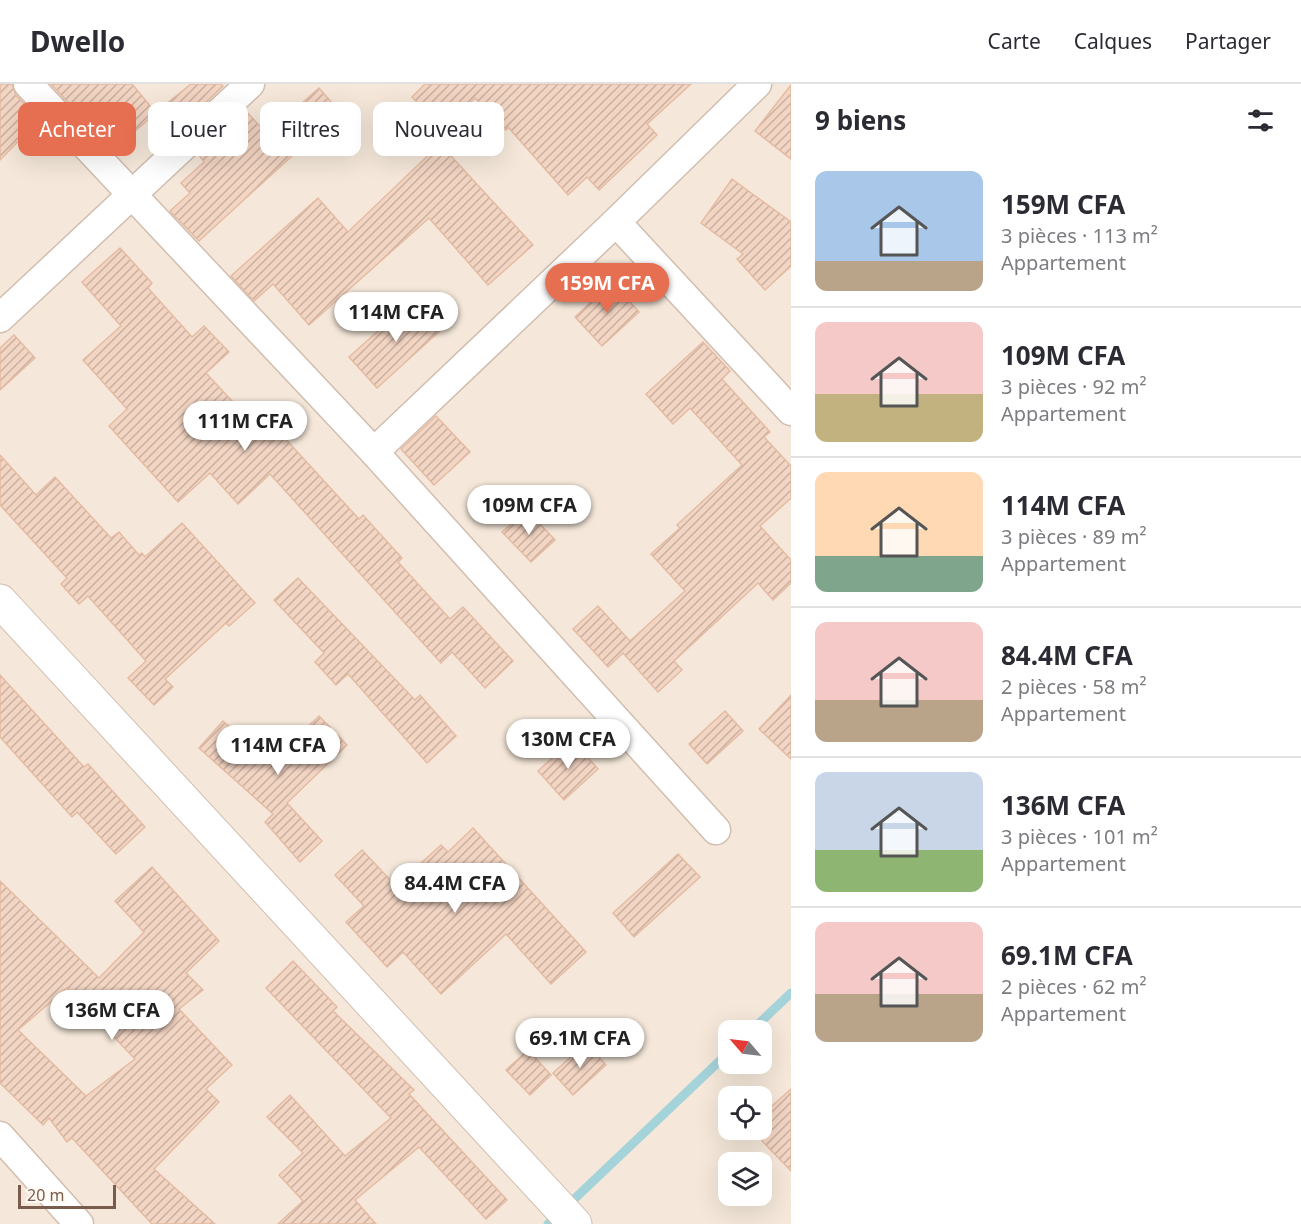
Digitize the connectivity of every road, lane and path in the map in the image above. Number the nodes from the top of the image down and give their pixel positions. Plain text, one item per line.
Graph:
1 (28, 84) edge
2 (250, 84) edge
3 (757, 84) edge
4 (132, 195) junction
5 (616, 222) junction
6 (0, 318) edge
7 (791, 411) edge
8 (374, 452) junction
9 (0, 601) edge
10 (716, 830) dead end
11 (0, 1136) edge
12 (68, 1220) edge
13 (575, 1224) edge

1 - 4 street
2 - 4 street
3 - 5 street
4 - 6 street
4 - 8 street
5 - 7 street
5 - 8 street
8 - 10 street
9 - 13 street
11 - 12 street

